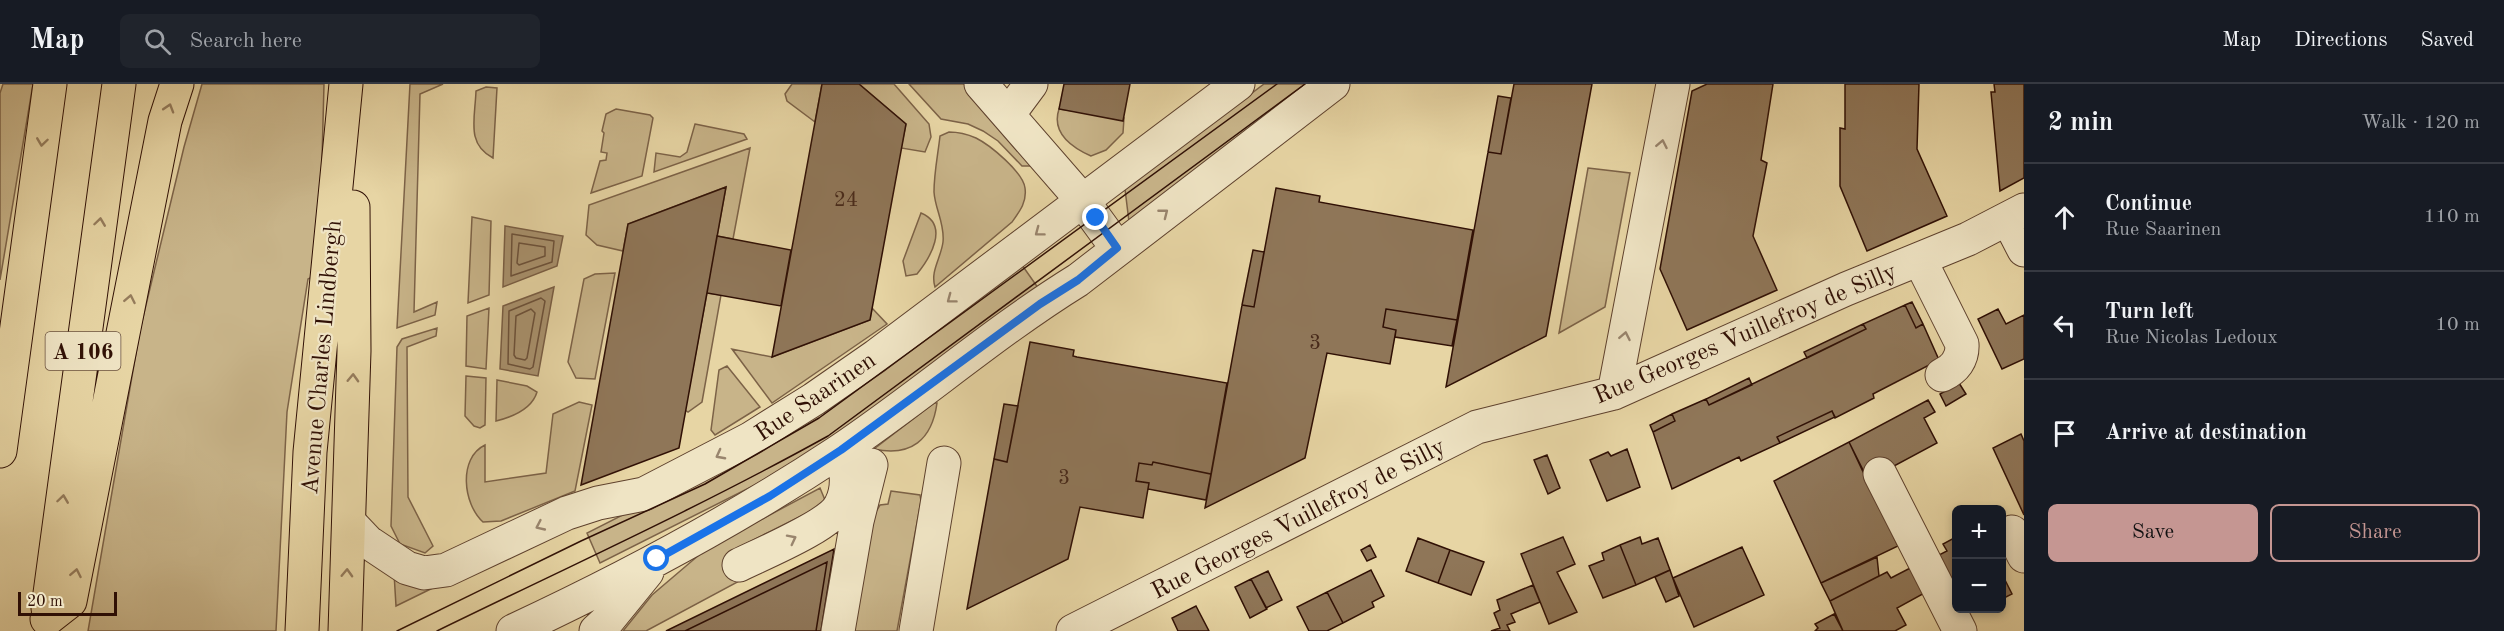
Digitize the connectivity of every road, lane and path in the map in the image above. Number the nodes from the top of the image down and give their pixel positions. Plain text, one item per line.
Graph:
1 (50, 84) edge
2 (119, 84) edge
3 (177, 84) edge
4 (346, 84) edge
5 (352, 84) edge
6 (981, 84) edge
7 (1031, 84) edge
8 (1238, 84) edge
9 (1333, 84) edge
10 (1673, 84) edge
11 (1008, 116) junction
12 (1082, 200) junction
13 (2016, 215) edge
14 (1117, 248) junction
15 (2024, 250) edge
16 (1920, 260) junction
17 (1942, 375) dead end
18 (1614, 393) junction
19 (841, 450) junction
20 (0, 451) edge
21 (944, 463) dead end
22 (871, 465) dead end
23 (1880, 474) dead end
24 (349, 522) junction
25 (657, 559) junction
26 (739, 564) dead end
27 (46, 625) edge
28 (302, 631) edge
29 (345, 631) edge
30 (513, 631) edge
31 (596, 631) edge
32 (838, 631) edge
33 (916, 631) edge
34 (1074, 631) edge
35 (1960, 631) edge

1 -> 20 main road, A 106
27 -> 2 main road, A 106
27 -> 3 main road
4 - 28 main road, Avenue Charles Lindbergh
24 -> 5 main road, Avenue Charles Lindbergh
6 - 11 street
7 - 11 street
8 - 12 street, Rue Saarinen
14 -> 9 street
18 -> 10 street
11 - 12 street
12 - 14 street
12 -> 24 street, Rue Saarinen
13 - 15 street
13 - 16 street, Rue Georges Vuillefroy de Silly
14 - 19 street
16 - 17 street
16 - 18 street, Rue Georges Vuillefroy de Silly
18 - 34 street, Rue Georges Vuillefroy de Silly
19 - 25 street
26 -> 19 street
21 - 33 street
22 - 32 street
23 - 35 street
29 -> 24 main road, Avenue Charles Lindbergh
25 - 30 street
25 - 31 street

